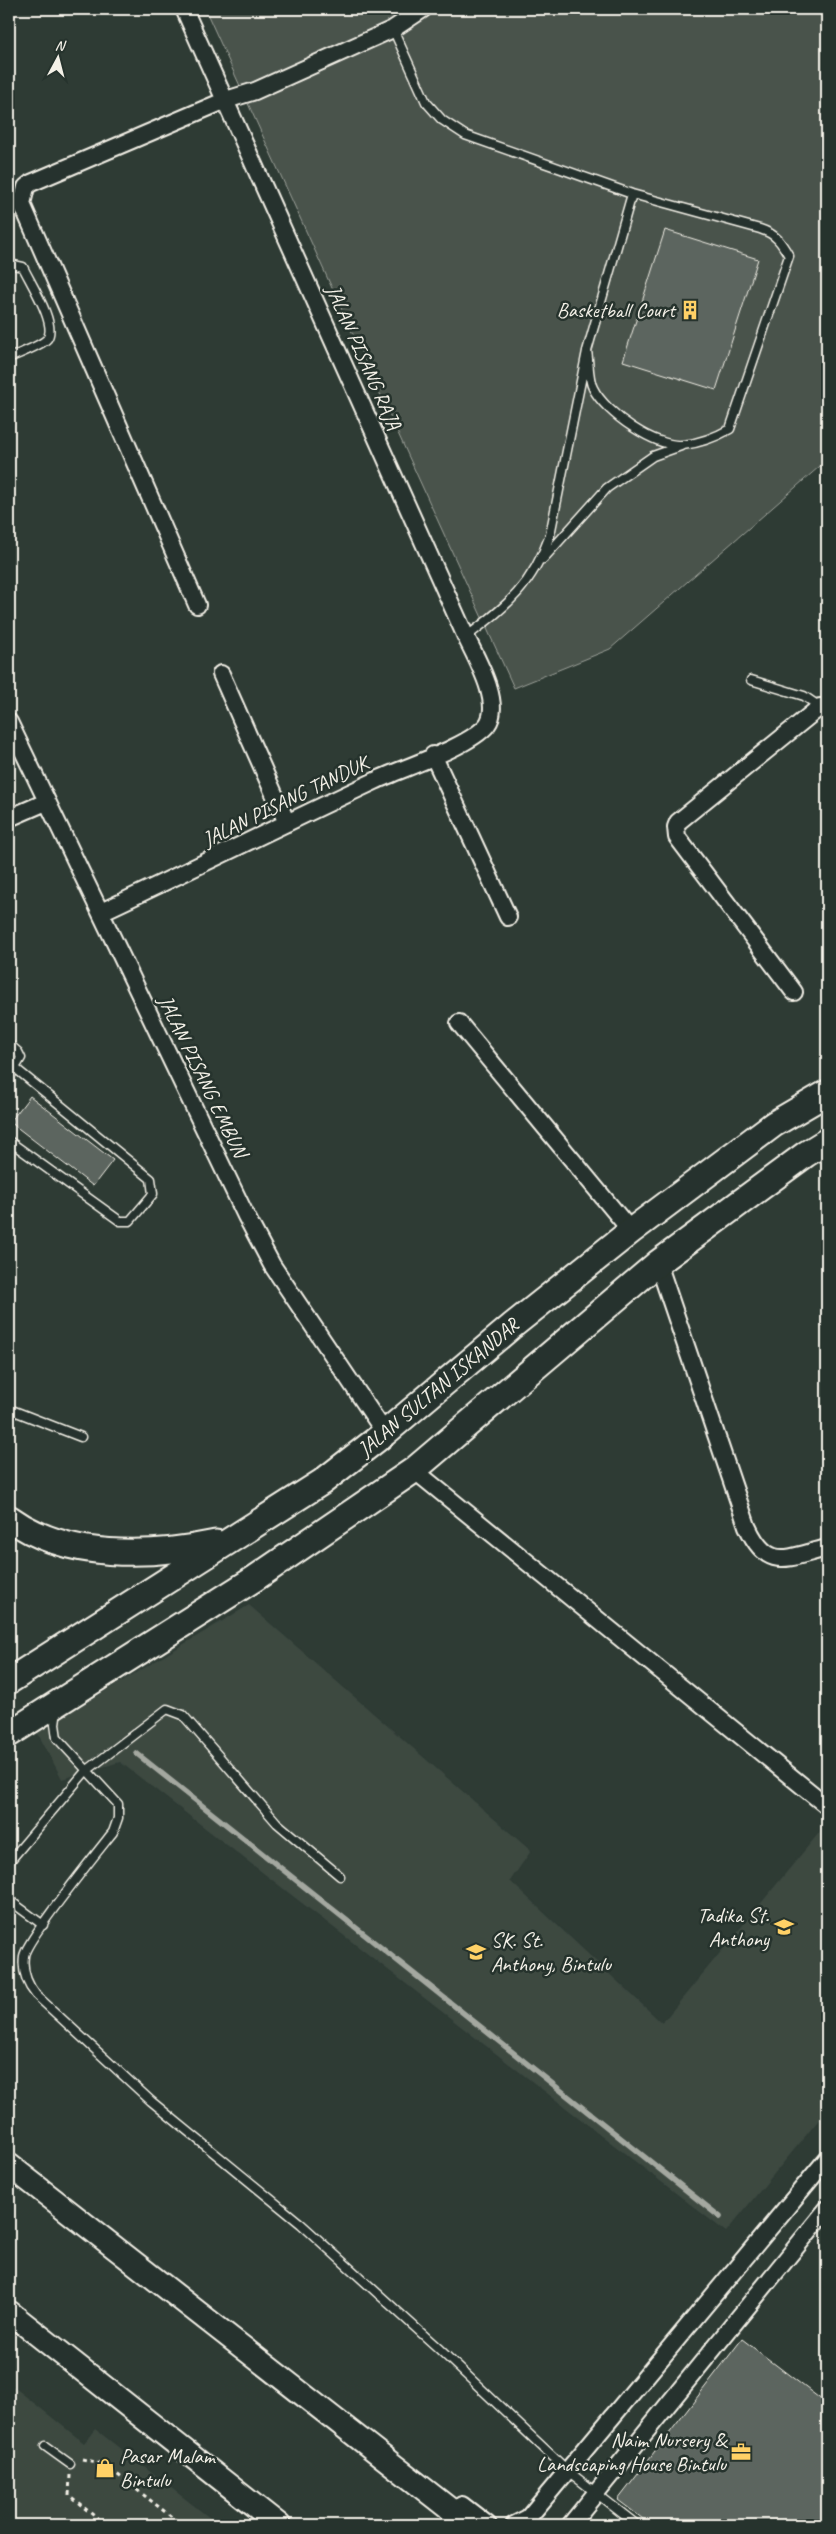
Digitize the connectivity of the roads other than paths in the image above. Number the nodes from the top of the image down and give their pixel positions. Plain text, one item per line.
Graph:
1 (184, 9) edge
2 (423, 9) edge
3 (392, 29) junction
4 (226, 100) junction
5 (632, 194) junction
6 (9, 264) edge
7 (587, 350) junction
8 (9, 358) edge
9 (683, 445) junction
10 (540, 562) junction
11 (196, 605) dead end
12 (466, 637) junction
13 (221, 674) dead end
14 (751, 680) dead end
15 (824, 707) edge
16 (9, 722) edge
17 (487, 725) joint
18 (433, 755) junction
19 (46, 802) junction
20 (9, 818) edge
21 (287, 823) junction
22 (101, 912) junction
23 (508, 917) dead end
24 (794, 992) dead end
25 (459, 1023) dead end
26 (9, 1044) edge
27 (15, 1068) junction
28 (9, 1078) edge
29 (827, 1093) edge
30 (9, 1141) edge
31 (827, 1141) edge
32 (631, 1231) junction
33 (658, 1263) junction
34 (9, 1409) edge
35 (385, 1433) junction
36 (81, 1437) dead end
37 (414, 1470) junction
38 (9, 1518) edge
39 (233, 1539) junction
40 (827, 1548) edge
41 (9, 1682) edge
42 (58, 1705) junction
43 (9, 1734) edge
44 (86, 1772) junction
45 (827, 1806) edge
46 (9, 1862) edge
47 (340, 1876) dead end
48 (9, 1900) edge
49 (43, 1924) junction
50 (827, 2160) edge
51 (9, 2164) edge
52 (827, 2209) edge
53 (9, 2312) edge
54 (45, 2446) dead end
55 (373, 2449) junction
56 (70, 2464) road end
57 (568, 2471) junction
58 (596, 2493) junction
59 (279, 2525) edge
60 (470, 2525) edge
61 (488, 2525) edge
62 (514, 2525) edge
63 (570, 2525) edge
64 (637, 2525) edge

1 - 4 street, JALAN PISANG RAJA
2 - 3 street
3 - 4 street
3 - 5 lane
4 - 11 street
4 - 12 street, JALAN PISANG RAJA
5 - 7 lane
5 - 9 lane
6 - 8 lane
7 - 9 lane
7 - 10 lane
9 - 10 lane
10 - 12 lane
12 - 17 street, JALAN PISANG RAJA
13 - 21 street
14 - 15 lane
15 - 24 street
16 - 19 street, JALAN PISANG EMBUN
17 - 18 street, JALAN PISANG TANDUK
18 - 21 street, JALAN PISANG TANDUK
18 - 23 street
19 - 20 street
19 - 22 street, JALAN PISANG EMBUN
21 - 22 street, JALAN PISANG TANDUK
22 - 35 street, JALAN PISANG EMBUN
25 - 32 street
26 - 27 lane
27 - 28 lane
27 - 30 lane
29 - 32 main road, JALAN SULTAN ISKANDAR
31 - 33 main road
32 - 35 main road, JALAN SULTAN ISKANDAR
33 - 37 main road
33 - 40 street
34 - 36 lane
35 - 39 main road, JALAN SULTAN ISKANDAR
37 - 42 main road
37 - 45 street
38 - 39 main road, JALAN SULTAN ISKANDAR
39 - 41 main road
42 - 43 main road
42 - 44 lane
44 - 46 lane
44 - 47 lane
44 - 49 lane
48 - 49 lane
49 - 57 lane
50 - 57 street
51 - 55 main road
52 - 58 street
53 - 59 main road
54 - 56 lane
55 - 60 main road
55 - 61 street
57 - 58 lane
57 - 62 street
58 - 63 street
58 - 64 lane

